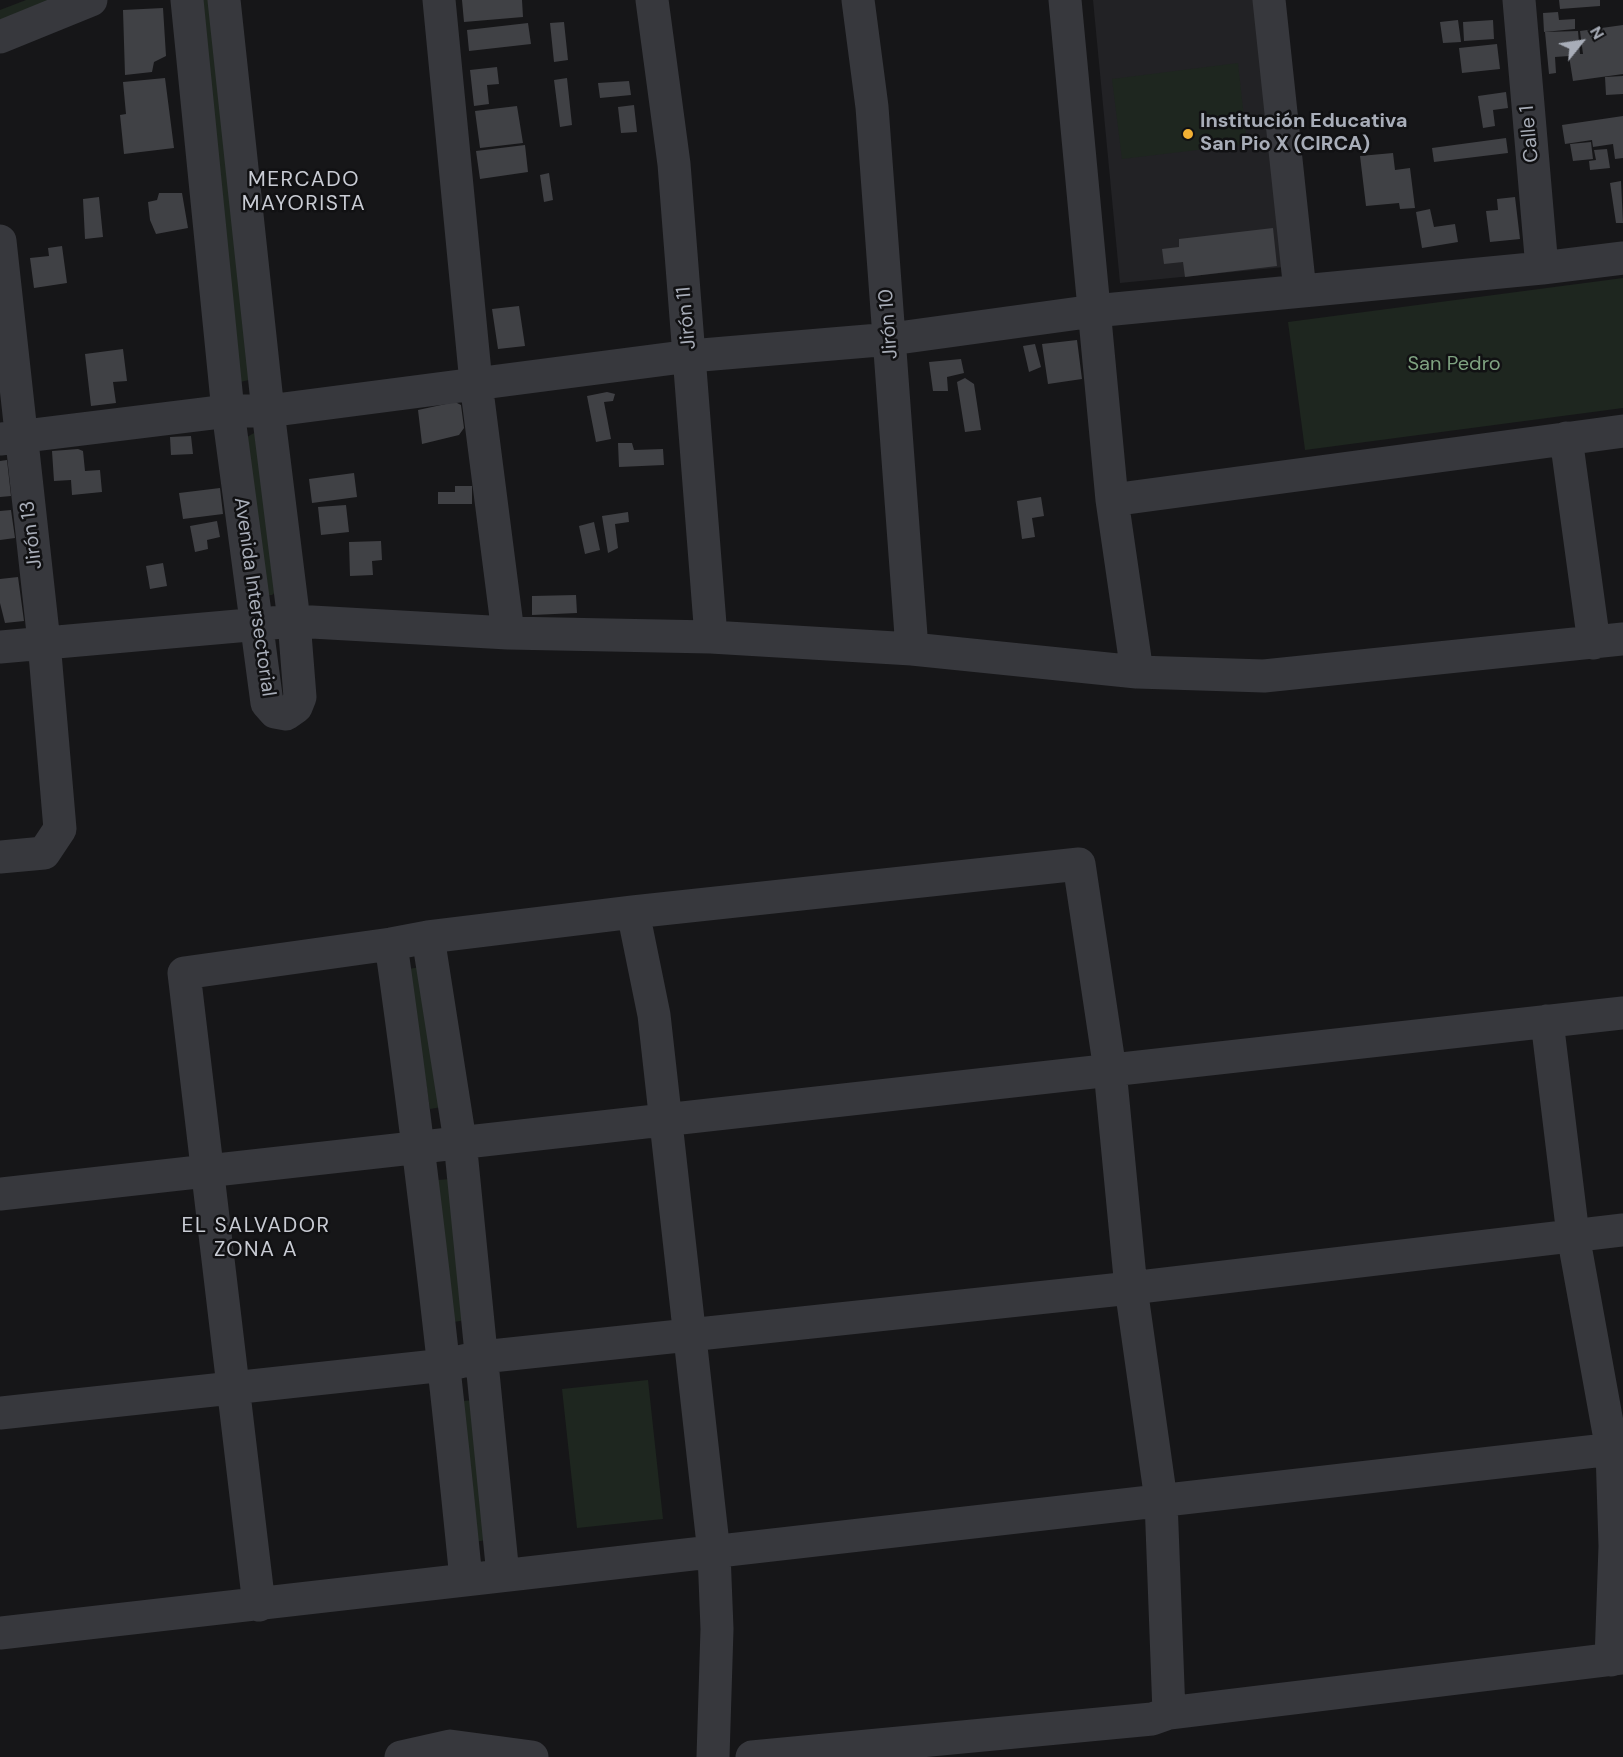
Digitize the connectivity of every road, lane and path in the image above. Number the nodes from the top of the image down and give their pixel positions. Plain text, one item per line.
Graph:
1 (91, 0) edge
2 (187, 0) edge
3 (224, 0) edge
4 (439, 0) edge
5 (652, 0) edge
6 (858, 0) edge
7 (1065, 0) edge
8 (1269, 0) edge
9 (1519, 0) edge
10 (0, 37) edge
11 (0, 241) edge
12 (1623, 258) edge
13 (1542, 268) junction
14 (1300, 291) junction
15 (1094, 311) junction
16 (891, 339) junction
17 (690, 356) junction
18 (476, 383) junction
19 (228, 411) junction
20 (267, 411) junction
21 (1623, 431) edge
22 (10, 438) edge
23 (1566, 438) junction
24 (1112, 500) junction
25 (294, 621) junction
26 (256, 623) junction
27 (508, 633) junction
28 (711, 637) junction
29 (1608, 641) edge
30 (44, 642) junction
31 (0, 647) edge
32 (912, 649) junction
33 (1137, 672) junction
34 (0, 857) edge
35 (633, 912) junction
36 (428, 937) junction
37 (391, 944) junction
38 (1623, 1013) edge
39 (1547, 1021) junction
40 (1110, 1070) junction
41 (666, 1119) junction
42 (460, 1141) junction
43 (420, 1146) junction
44 (209, 1171) junction
45 (0, 1194) edge
46 (1623, 1230) edge
47 (1573, 1235) junction
48 (1131, 1288) junction
49 (689, 1336) junction
50 (482, 1357) junction
51 (445, 1365) junction
52 (233, 1388) junction
53 (0, 1413) edge
54 (1618, 1449) edge
55 (1161, 1500) junction
56 (714, 1553) junction
57 (503, 1575) junction
58 (466, 1579) junction
59 (259, 1605) junction
60 (0, 1633) edge
61 (1617, 1659) edge
62 (1169, 1713) junction
63 (401, 1757) edge
64 (532, 1757) edge
65 (713, 1757) edge
66 (752, 1757) edge

1 - 10 street
2 - 19 street, Avenida Intersectorial
3 - 20 street, Avenida Intersectorial
4 - 18 street
5 - 17 street, Jirón 11
6 - 16 street, Jirón 10
7 - 15 street
8 - 14 street
9 - 13 street, Calle 1
11 - 22 street, Jirón 13
12 - 13 street
13 - 14 street
14 - 15 street
15 - 16 street
15 - 24 street
16 - 17 street
16 - 32 street, Jirón 10
17 - 18 street
17 - 28 street, Jirón 11
18 - 20 street
18 - 27 street
19 - 20 street
19 - 22 street
19 - 26 street, Avenida Intersectorial
20 - 25 street, Avenida Intersectorial
21 - 23 street
22 - 30 street, Jirón 13
23 - 24 street
23 - 29 street
24 - 33 street
25 - 26 street
25 - 26 street, Avenida Intersectorial
25 - 27 street
26 - 30 street
27 - 28 street
28 - 32 street
29 - 33 street
30 - 31 street
30 - 34 street, Jirón 13
32 - 33 street
35 - 36 street
35 - 40 street
35 - 41 street
36 - 37 street
36 - 42 street
37 - 43 street
37 - 44 street
38 - 39 street
39 - 40 street
39 - 47 street
40 - 41 street
40 - 48 street
41 - 42 street
41 - 49 street
42 - 43 street
42 - 50 street
43 - 44 street
43 - 51 street
44 - 45 street
44 - 52 street
46 - 47 street
47 - 48 street
47 - 54 street
48 - 49 street
48 - 55 street
49 - 50 street
49 - 56 street
50 - 51 street
50 - 57 street
51 - 52 street
51 - 58 street
52 - 53 street
52 - 59 street
54 - 55 street
54 - 61 street
55 - 56 street
55 - 62 street
56 - 57 street
56 - 65 street
57 - 58 street
58 - 59 street
59 - 60 street
61 - 62 street
62 - 66 street
63 - 64 street

